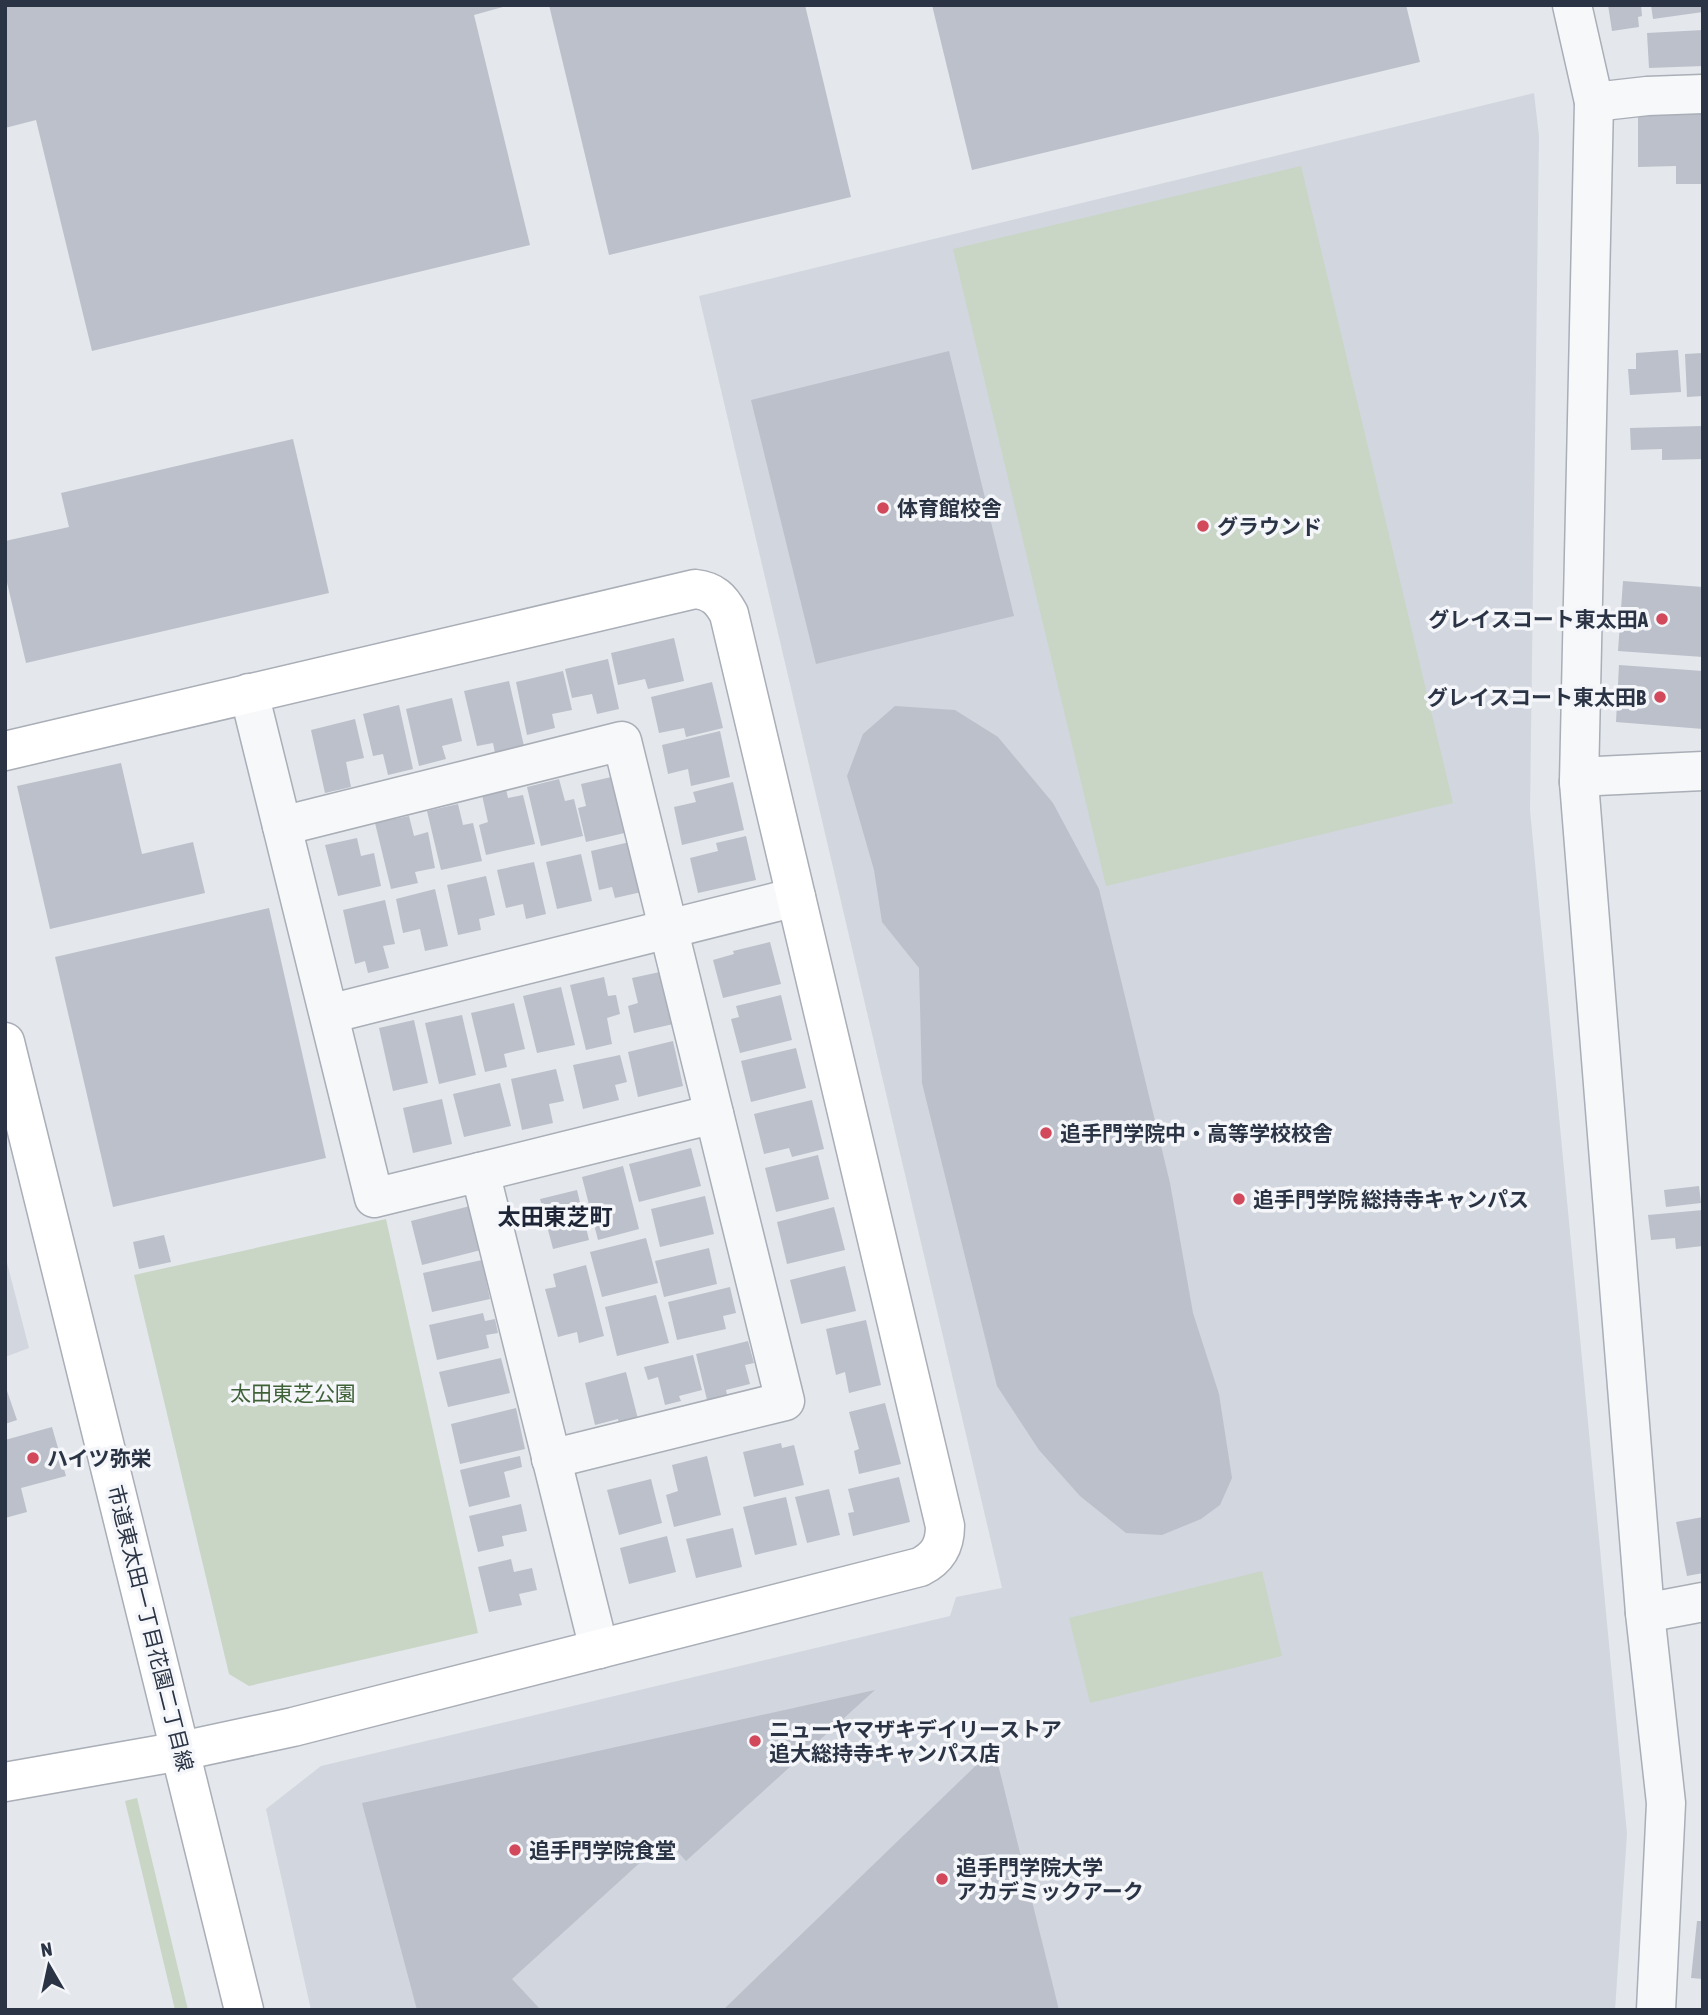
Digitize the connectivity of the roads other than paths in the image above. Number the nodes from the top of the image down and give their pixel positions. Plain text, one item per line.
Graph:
1 (1572, 5) edge
2 (1703, 94) edge
3 (1594, 102) junction
4 (249, 693) junction
5 (5, 751) edge
6 (1703, 771) edge
7 (1579, 782) junction
8 (282, 825) junction
9 (796, 897) junction
10 (668, 929) junction
11 (329, 1014) junction
12 (5, 1042) edge
13 (714, 1114) junction
14 (480, 1172) junction
15 (551, 1459) junction
16 (1703, 1602) edge
17 (1646, 1613) junction
18 (599, 1648) junction
19 (181, 1751) junction
20 (5, 1782) edge
21 (244, 2010) edge
22 (1656, 2010) edge

1 - 3 street
2 - 3 street
3 - 7 street
4 - 5 street
4 - 8 street
4 - 9 street
6 - 7 street
7 - 17 street
8 - 10 street
8 - 11 street
9 - 10 street
9 - 18 street
10 - 11 street
10 - 13 street
11 - 14 street
12 - 19 street, 市道東太田一丁目花園二丁目線
13 - 14 street
13 - 15 street
14 - 15 street
15 - 18 street
16 - 17 street
17 - 22 street
18 - 19 street
19 - 20 street
19 - 21 street, 市道東太田一丁目花園二丁目線

